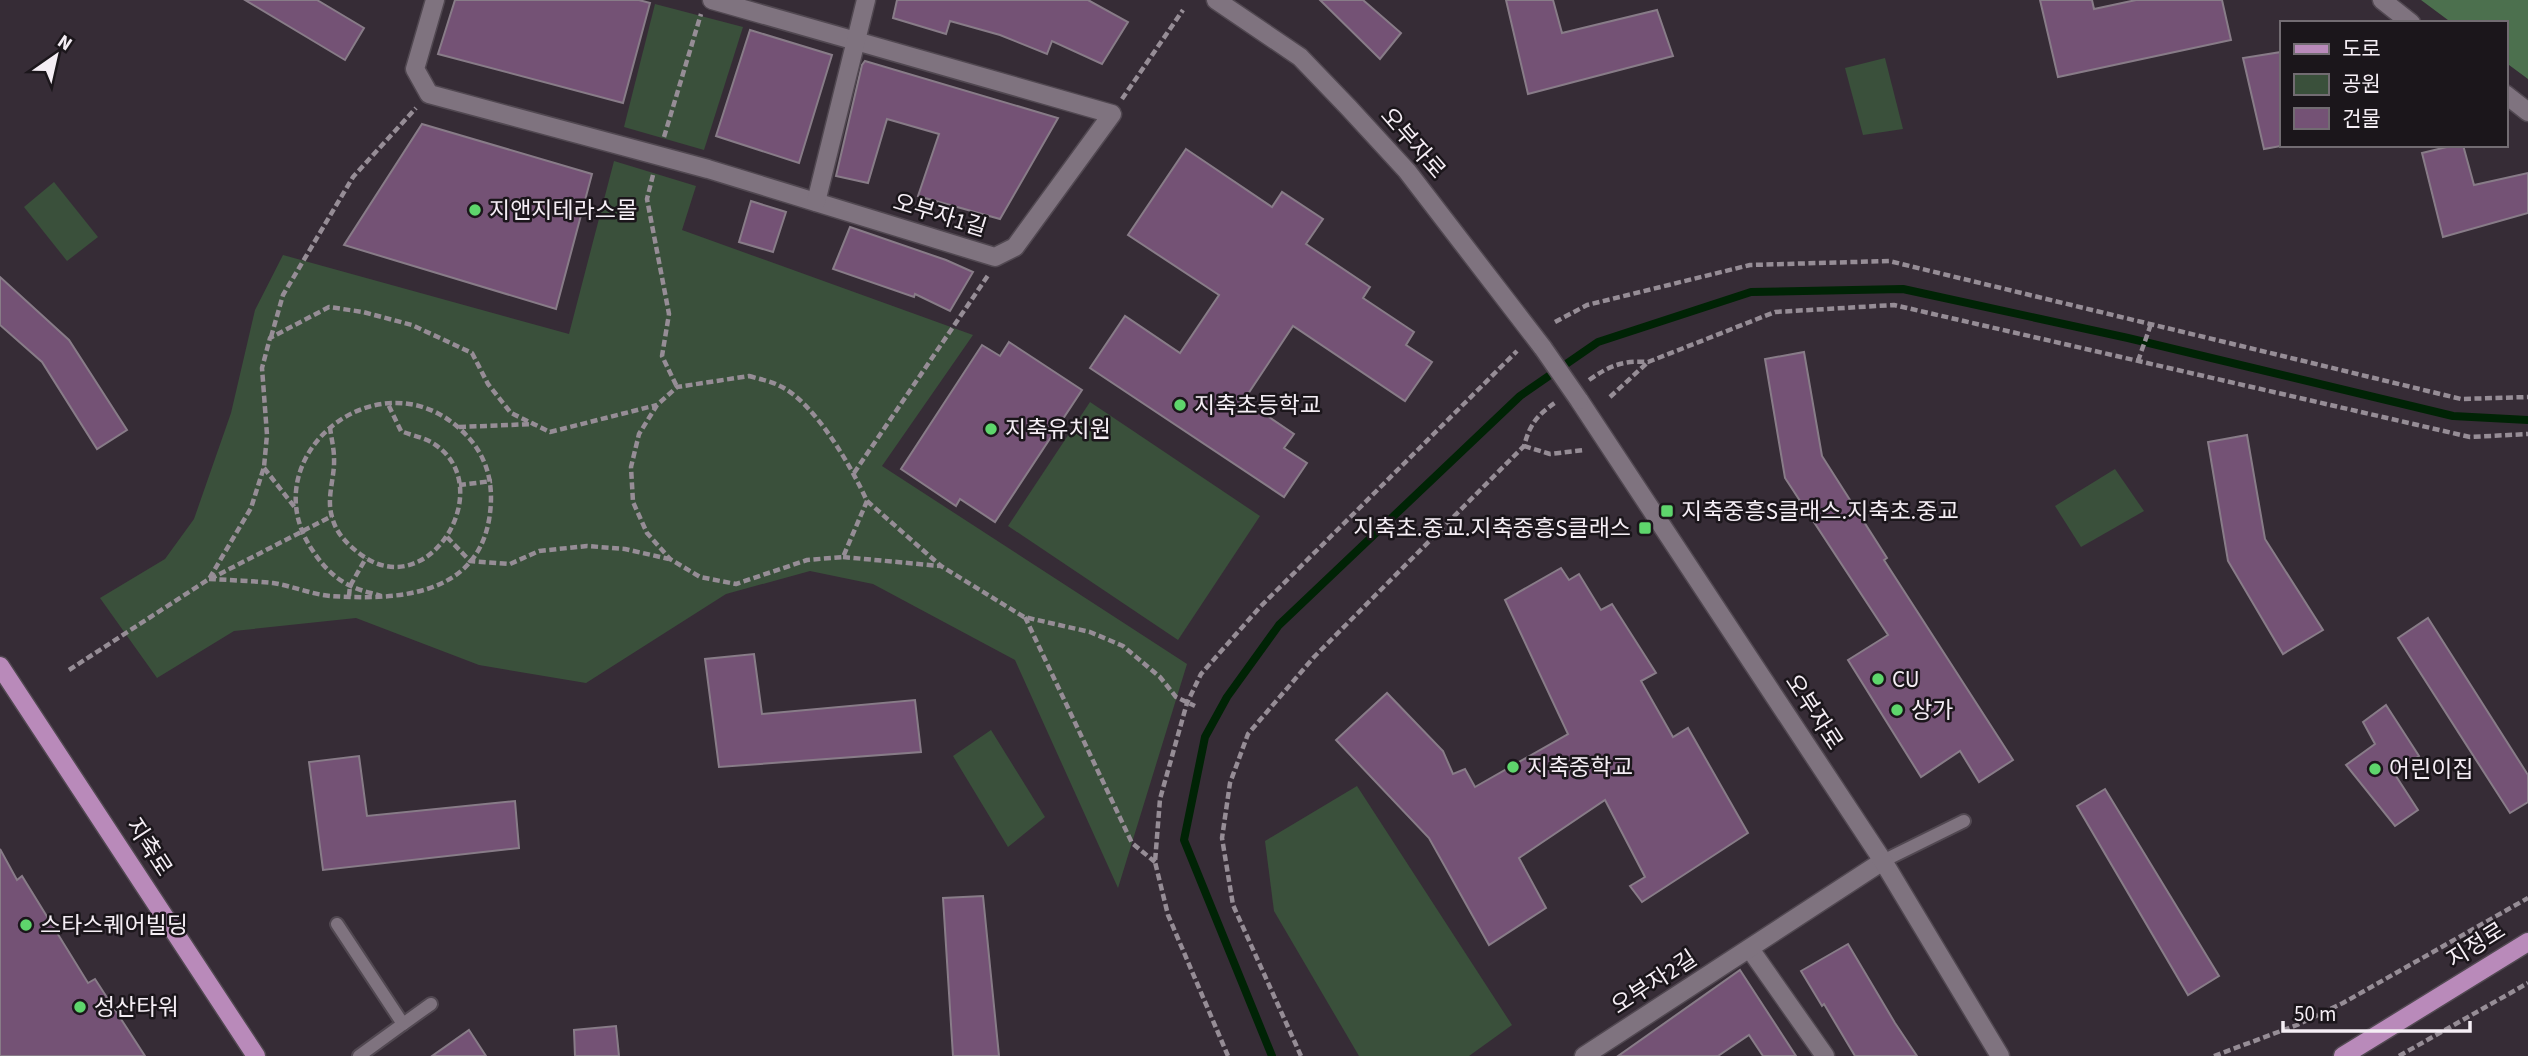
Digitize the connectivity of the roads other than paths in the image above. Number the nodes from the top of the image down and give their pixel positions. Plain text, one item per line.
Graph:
1 (435, 0) edge
2 (866, 0) edge
3 (2382, 0) edge
4 (1223, 2) edge
5 (707, 4) edge
6 (2408, 21) edge
7 (855, 41) junction
8 (2507, 96) edge
9 (2528, 112) edge
10 (816, 202) junction
11 (0, 666) edge
12 (1964, 821) dead end
13 (1883, 861) junction
14 (337, 924) dead end
15 (2528, 942) edge
16 (1750, 950) junction
17 (431, 1004) dead end
18 (403, 1024) junction
19 (257, 1056) edge
20 (359, 1056) edge
21 (1584, 1056) edge
22 (1825, 1056) edge
23 (2000, 1056) edge
24 (2343, 1056) edge

1 - 10 street, 오부자1길
2 - 7 street
3 - 6 street
4 - 13 street, 오부자로, bridge
5 - 7 street
7 - 10 street
7 - 10 street, 오부자1길
8 - 9 street
11 - 19 main road, 지축로
12 - 13 lane
13 - 16 street, 오부자2길
13 - 23 street, 오부자로
14 - 18 lane
15 - 24 main road, 지정로
16 - 21 street, 오부자2길
16 - 22 street
17 - 18 lane
18 - 20 lane

